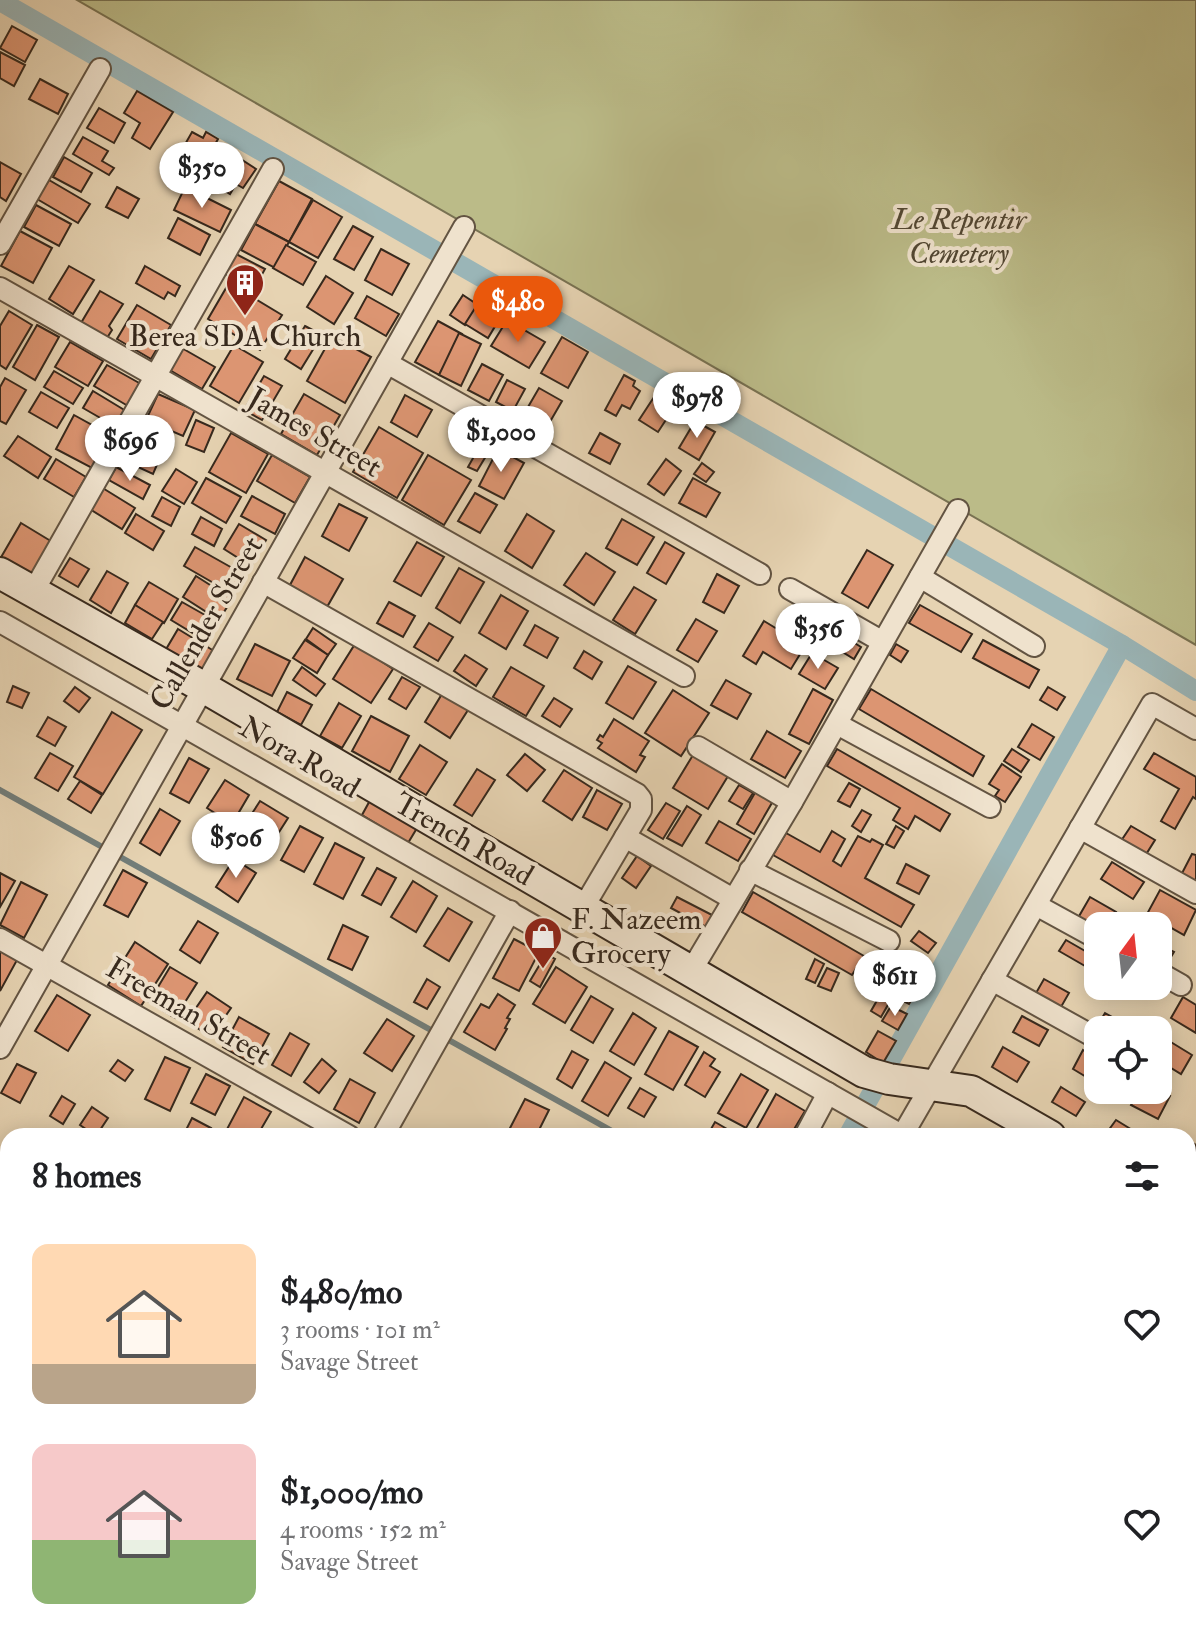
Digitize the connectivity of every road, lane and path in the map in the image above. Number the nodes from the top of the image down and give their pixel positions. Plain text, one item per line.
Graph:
1 (100, 69) dead end
2 (273, 169) dead end
3 (461, 232) dead end
4 (0, 244) edge
5 (0, 288) edge
6 (387, 363) junction
7 (156, 377) junction
8 (325, 472) junction
9 (958, 510) dead end
10 (0, 573) edge
11 (760, 574) dead end
12 (920, 577) junction
13 (263, 582) junction
14 (790, 589) dead end
15 (33, 592) junction
16 (0, 622) edge
17 (883, 642) junction
18 (1034, 646) dead end
19 (684, 676) dead end
20 (203, 687) junction
21 (182, 724) junction
22 (837, 724) junction
23 (1196, 729) edge
24 (698, 747) dead end
25 (792, 802) junction
26 (990, 807) dead end
27 (1080, 828) junction
28 (625, 837) junction
29 (750, 870) junction
30 (1196, 893) edge
31 (733, 899) junction
32 (1036, 905) junction
33 (583, 908) junction
34 (510, 911) junction
35 (1084, 931) edge
36 (0, 939) edge
37 (889, 941) dead end
38 (46, 965) junction
39 (691, 971) junction
40 (992, 980) junction
41 (1172, 980) edge
42 (1181, 985) dead end
43 (1084, 1031) edge
44 (0, 1048) edge
45 (934, 1084) junction
46 (828, 1093) junction
47 (335, 1128) edge
48 (388, 1128) edge
49 (809, 1128) edge
50 (888, 1128) edge
51 (907, 1128) edge
52 (1036, 1128) edge

1 - 4 street
2 - 7 street
3 - 6 street, Callender Street
5 - 7 street, James Street
6 - 8 street, Callender Street
6 - 11 street
7 - 8 street, James Street
7 - 15 street
8 - 13 street, Callender Street
8 - 19 street, James Street
9 - 12 street
10 - 15 street, Trench Road
12 - 17 street
12 - 18 street
13 - 20 street, Callender Street
13 - 28 street
14 - 17 street
15 - 20 street, Trench Road
16 - 21 street, Nora Road
17 - 22 street
20 - 21 street, Callender Street
20 - 33 street, Trench Road
21 - 34 street, Nora Road
21 - 38 street, Callender Street
22 - 25 street
22 - 26 street
23 - 27 street
24 - 25 street
25 - 29 street
27 - 30 street
27 - 32 street
28 - 31 street
28 - 33 street
29 - 31 street
29 - 37 street
31 - 39 street
32 - 35 street
32 - 40 street
33 - 39 street, Trench Road
34 - 46 street, Nora Road
34 - 48 street
36 - 38 street, Freeman Street
38 - 44 street, Callender Street
38 - 47 street, Freeman Street
39 - 45 street, Trench Road
40 - 43 street
40 - 45 street
41 - 42 street
45 - 51 street
45 - 52 street, Trench Road
46 - 49 street
46 - 50 street, Nora Road

